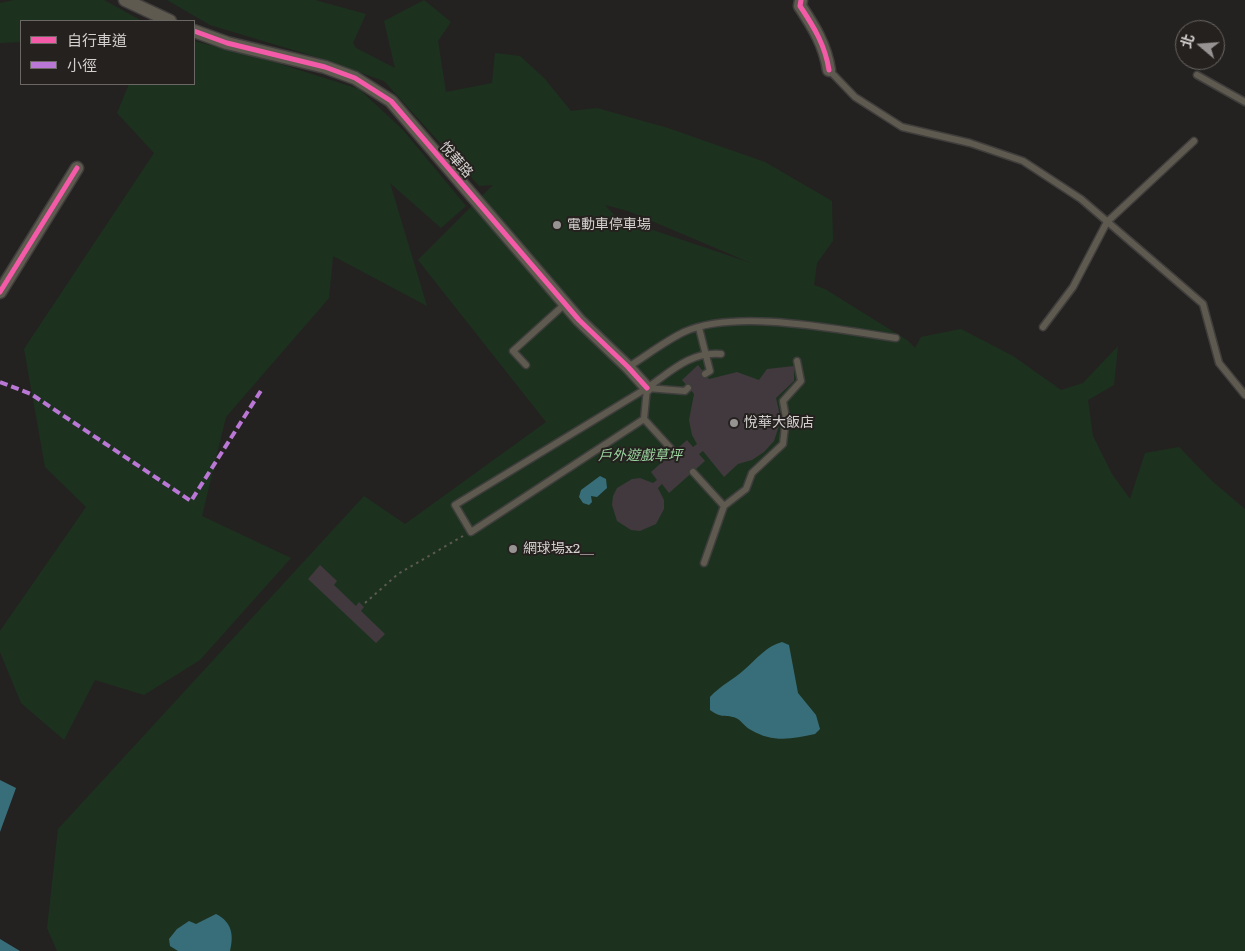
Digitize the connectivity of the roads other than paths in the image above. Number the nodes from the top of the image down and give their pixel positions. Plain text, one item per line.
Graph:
1 (125, 0) edge
2 (801, 0) edge
3 (168, 20) edge
4 (195, 31) edge
5 (829, 70) joint
6 (1197, 75) dead end
7 (1245, 102) edge
8 (1194, 141) dead end
9 (77, 168) dead end
10 (1107, 222) junction
11 (0, 292) edge
12 (564, 304) junction
13 (699, 328) junction
14 (1043, 328) dead end
15 (896, 338) dead end
16 (707, 353) junction
17 (721, 354) dead end
18 (797, 361) dead end
19 (526, 366) dead end
20 (628, 367) junction
21 (706, 374) dead end
22 (647, 388) junction
23 (688, 388) dead end
24 (1245, 395) edge
25 (644, 419) junction
26 (674, 452) dead end
27 (693, 472) dead end
28 (724, 506) junction
29 (704, 564) dead end

1 - 3 street
2 - 5 street
4 - 12 street, 悅華路
5 - 10 lane
6 - 7 lane
8 - 10 lane
9 - 11 street
10 - 14 lane
10 - 24 lane
12 - 19 lane
12 - 20 street, 悅華路
13 - 15 lane
13 - 16 lane
13 - 20 lane
16 - 17 lane
16 - 21 lane
16 - 22 lane
18 - 28 lane
20 - 22 street, 悅華路
22 - 23 lane
22 - 25 lane
22 - 25 lane
25 - 26 lane
27 - 28 lane
28 - 29 lane

